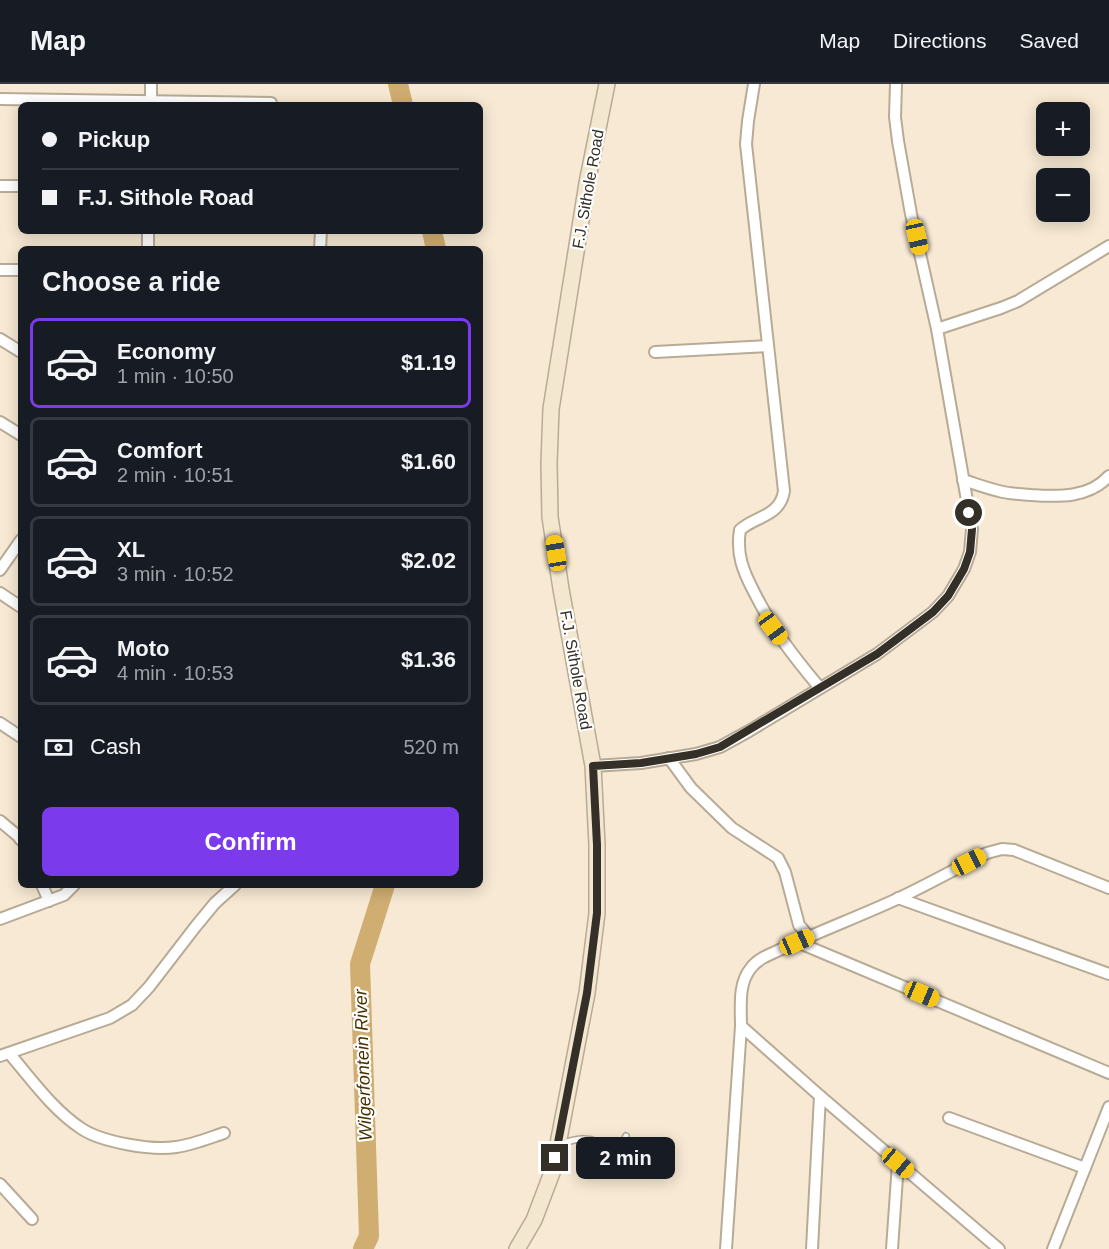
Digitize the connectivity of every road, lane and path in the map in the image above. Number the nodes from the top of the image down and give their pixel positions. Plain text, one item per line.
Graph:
1 (152, 84) edge
2 (607, 84) edge
3 (754, 84) edge
4 (896, 84) edge
5 (0, 99) edge
6 (113, 102) edge
7 (151, 102) edge
8 (0, 186) edge
9 (18, 186) edge
10 (1109, 246) edge
11 (0, 270) edge
12 (18, 270) edge
13 (938, 328) junction
14 (0, 339) edge
15 (768, 346) junction
16 (18, 350) edge
17 (655, 352) dead end
18 (0, 423) edge
19 (18, 433) edge
20 (1109, 476) edge
21 (963, 480) junction
22 (18, 544) edge
23 (0, 570) edge
24 (0, 593) edge
25 (18, 605) edge
26 (820, 688) junction
27 (0, 723) edge
28 (18, 735) edge
29 (669, 758) junction
30 (593, 766) junction
31 (0, 821) edge
32 (18, 836) edge
33 (43, 888) edge
34 (71, 888) edge
35 (232, 888) edge
36 (1109, 888) edge
37 (898, 898) junction
38 (49, 901) junction
39 (0, 919) edge
40 (809, 936) junction
41 (797, 942) junction
42 (1109, 974) edge
43 (741, 1026) junction
44 (4, 1055) edge
45 (1109, 1073) edge
46 (820, 1096) junction
47 (1109, 1107) edge
48 (949, 1118) dead end
49 (225, 1133) dead end
50 (626, 1136) dead end
51 (558, 1145) junction
52 (898, 1163) junction
53 (1085, 1168) junction
54 (0, 1184) edge
55 (32, 1219) dead end
56 (517, 1249) edge
57 (726, 1249) edge
58 (812, 1249) edge
59 (892, 1249) edge
60 (999, 1249) edge
61 (1053, 1249) edge

1 - 7 street
2 - 30 street, F.J. Sithole Road
3 - 15 street
4 - 13 street
5 - 6 street
8 - 9 street
10 - 13 street
11 - 12 street
13 - 21 street
14 - 16 street
15 - 17 street
15 - 26 street
18 - 19 street
20 - 21 street
21 - 26 street
22 - 23 street
24 - 25 street
26 - 29 street
27 - 28 street
29 - 30 street
29 - 40 street
30 - 51 street, F.J. Sithole Road
31 - 32 street
33 - 38 street
34 - 38 street
35 - 44 street
36 - 37 street
37 - 40 street
37 - 42 street
38 - 39 street
40 - 41 street
41 - 43 street
41 - 45 street
43 - 46 street
43 - 57 street
44 - 49 street
46 - 52 street
46 - 58 street
47 - 53 street
48 - 53 street
50 - 51 lane
51 - 56 street, F.J. Sithole Road
52 - 59 street
52 - 60 street
53 - 61 street
54 - 55 street

